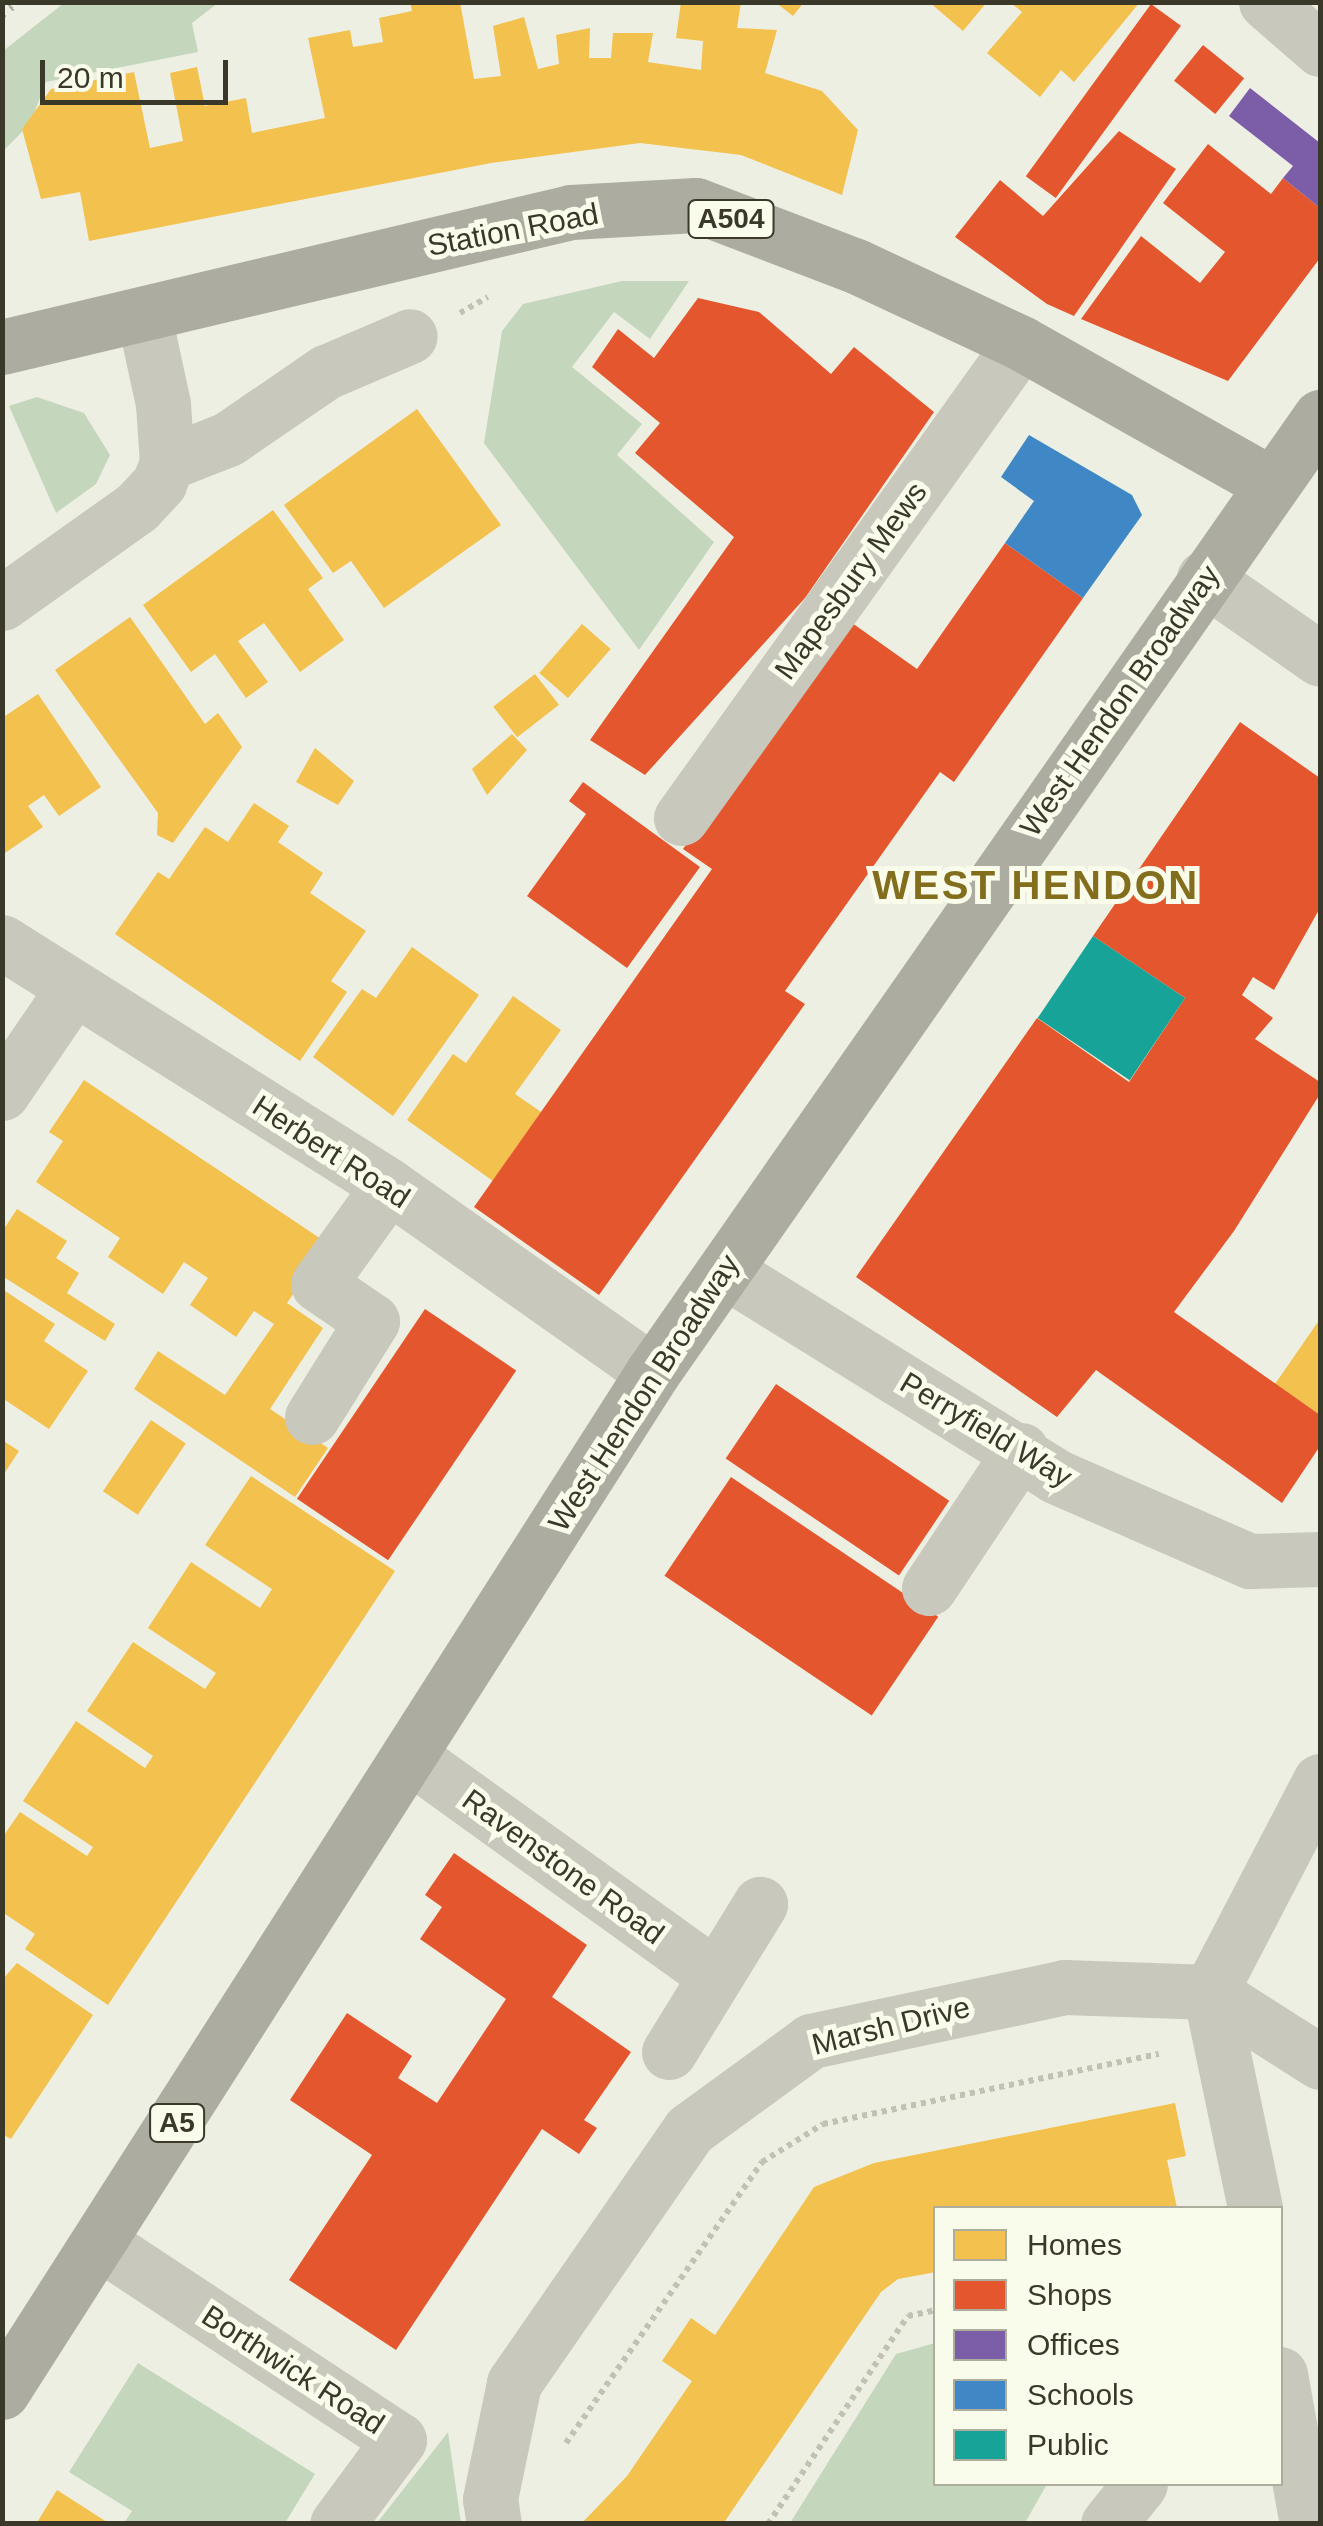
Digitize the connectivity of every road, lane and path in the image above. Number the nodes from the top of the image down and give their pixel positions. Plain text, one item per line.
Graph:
1 (1266, 2) edge
2 (1320, 49) edge
3 (144, 316) junction
4 (410, 336) dead end
5 (1021, 344) junction
6 (2, 347) edge
7 (1320, 417) edge
8 (167, 463) junction
9 (1270, 484) junction
10 (1204, 578) junction
11 (2, 604) edge
12 (1320, 659) edge
13 (681, 818) dead end
14 (2, 942) edge
15 (73, 989) junction
16 (2, 1093) edge
17 (389, 1186) junction
18 (725, 1272) junction
19 (653, 1372) junction
20 (312, 1417) dead end
21 (1021, 1450) junction
22 (1320, 1559) edge
23 (929, 1588) dead end
24 (411, 1757) junction
25 (1320, 1781) edge
26 (760, 1904) dead end
27 (716, 1976) junction
28 (1217, 2016) junction
29 (669, 2052) dead end
30 (1320, 2062) edge
31 (1255, 2206) edge
32 (100, 2243) junction
33 (933, 2311) edge
34 (2, 2392) edge
35 (1285, 2435) edge
36 (1138, 2486) edge
37 (492, 2511) edge
38 (337, 2524) edge
39 (768, 2524) edge
40 (1108, 2524) edge
41 (1306, 2524) edge

1 - 2 street
3 - 5 main road, Station Road / A504
3 - 6 main road, Station Road / A504
3 - 8 street
4 - 8 street
5 - 9 main road, Station Road / A504
5 - 13 street, Mapesbury Mews
7 - 9 main road, West Hendon Broadway / A5
8 - 11 street
9 - 10 main road, West Hendon Broadway / A5
10 - 12 street
10 - 18 main road, West Hendon Broadway / A5
14 - 15 street, Herbert Road
15 - 16 street
15 - 17 street, Herbert Road
17 - 19 street, Herbert Road
17 - 20 street
18 - 19 main road, West Hendon Broadway / A5
18 - 21 street, Perryfield Way
19 - 24 main road, West Hendon Broadway / A5
21 - 22 street, Perryfield Way
21 - 23 street
24 - 27 street, Ravenstone Road
24 - 32 main road, West Hendon Broadway / A5
25 - 28 street
26 - 27 street
27 - 29 street
28 - 30 street
28 - 31 street
28 - 37 path
28 - 37 street, Marsh Drive
32 - 34 main road, West Hendon Broadway / A5
32 - 38 street, Borthwick Road
33 - 39 path
35 - 41 street
36 - 40 street

